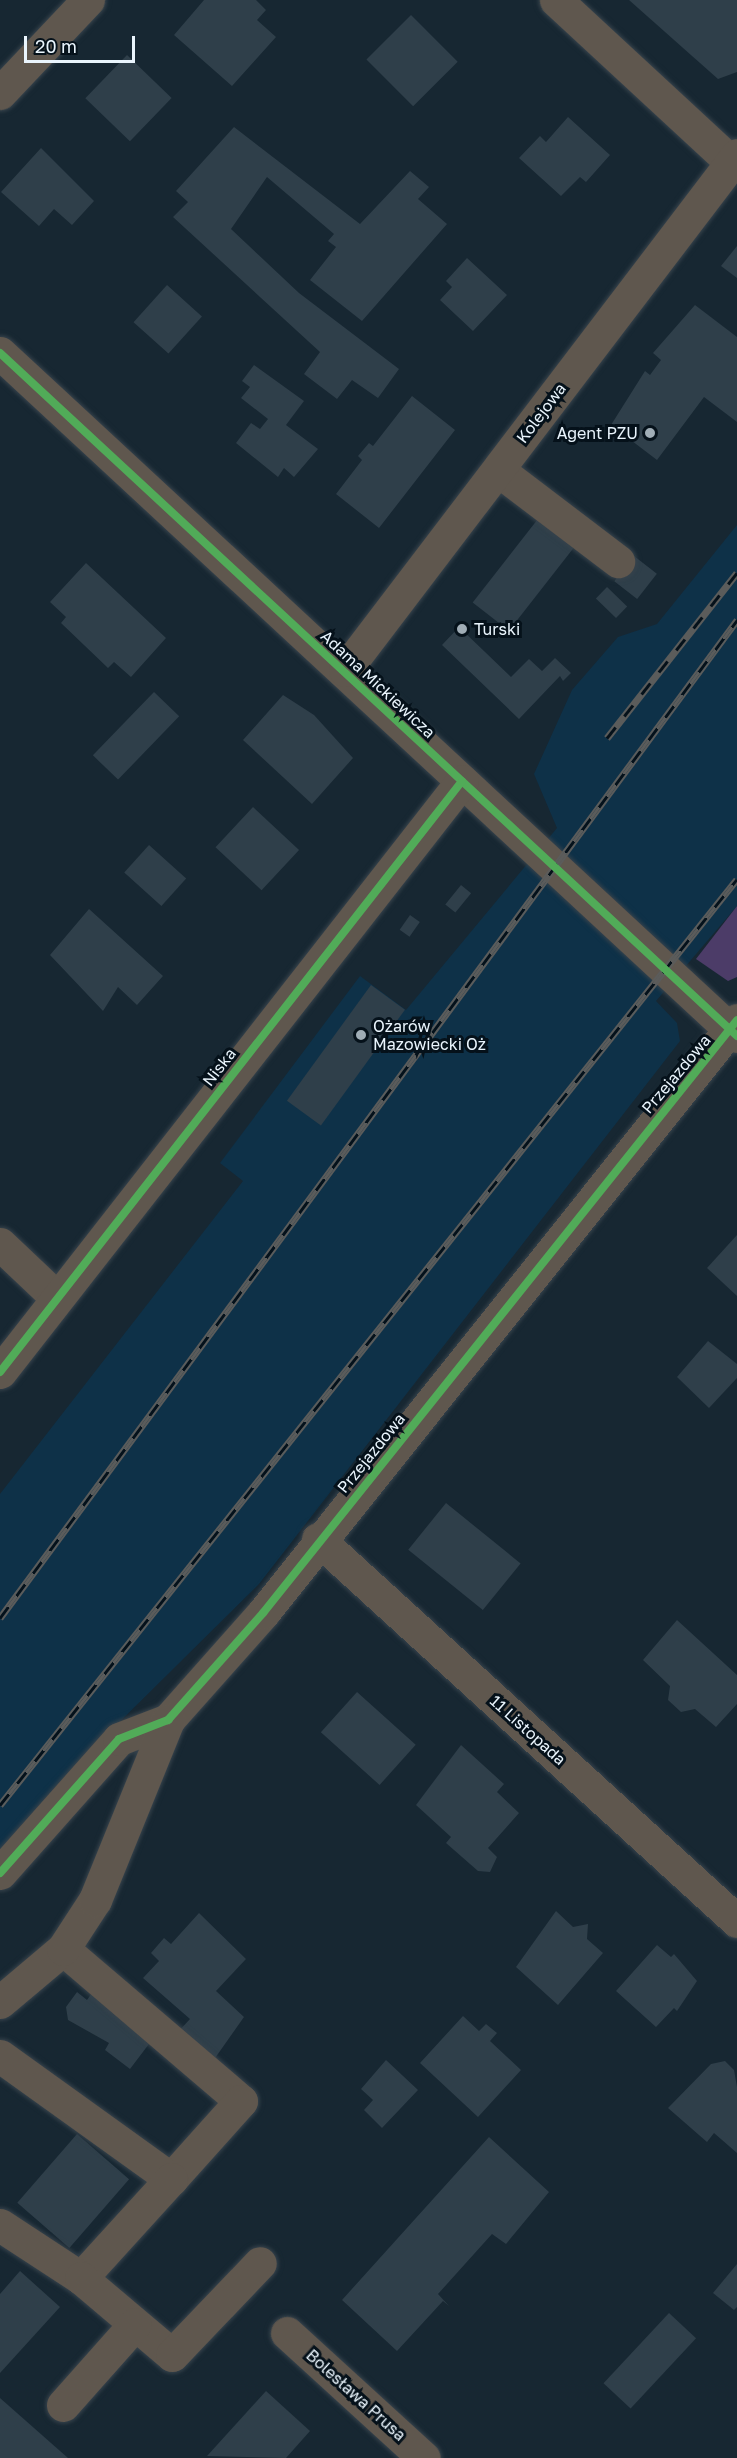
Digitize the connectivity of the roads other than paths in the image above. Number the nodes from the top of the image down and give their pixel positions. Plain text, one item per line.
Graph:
1 (88, 0) edge
2 (556, 0) edge
3 (0, 93) edge
4 (734, 159) edge
5 (0, 353) edge
6 (498, 470) junction
7 (618, 561) dead end
8 (345, 670) junction
9 (462, 781) junction
10 (735, 1029) edge
11 (0, 1244) edge
12 (56, 1297) junction
13 (0, 1372) edge
14 (318, 1539) junction
15 (168, 1720) junction
16 (0, 1873) edge
17 (737, 1921) edge
18 (63, 1949) junction
19 (0, 2002) edge
20 (0, 2056) edge
21 (171, 2180) junction
22 (0, 2225) edge
23 (260, 2263) dead end
24 (81, 2278) junction
25 (135, 2324) junction
26 (287, 2333) dead end
27 (63, 2405) dead end
28 (424, 2458) edge

1 - 3 street
2 - 4 street
4 - 6 street, Kolejowa
5 - 8 street, Adama Mickiewicza
6 - 7 street
6 - 8 street, Kolejowa
8 - 9 street, Adama Mickiewicza
9 - 10 street, Adama Mickiewicza
9 - 12 street, Niska
10 - 14 street, Przejazdowa
11 - 12 street
12 - 13 street, Niska
14 - 15 street, Przejazdowa
14 - 17 street, 11 Listopada
15 - 16 street, Przejazdowa
15 - 18 street
18 - 19 street
18 - 21 street
20 - 21 street
21 - 24 street
22 - 24 street
23 - 25 street
24 - 25 street
25 - 27 street
26 - 28 street, Bolesława Prusa

